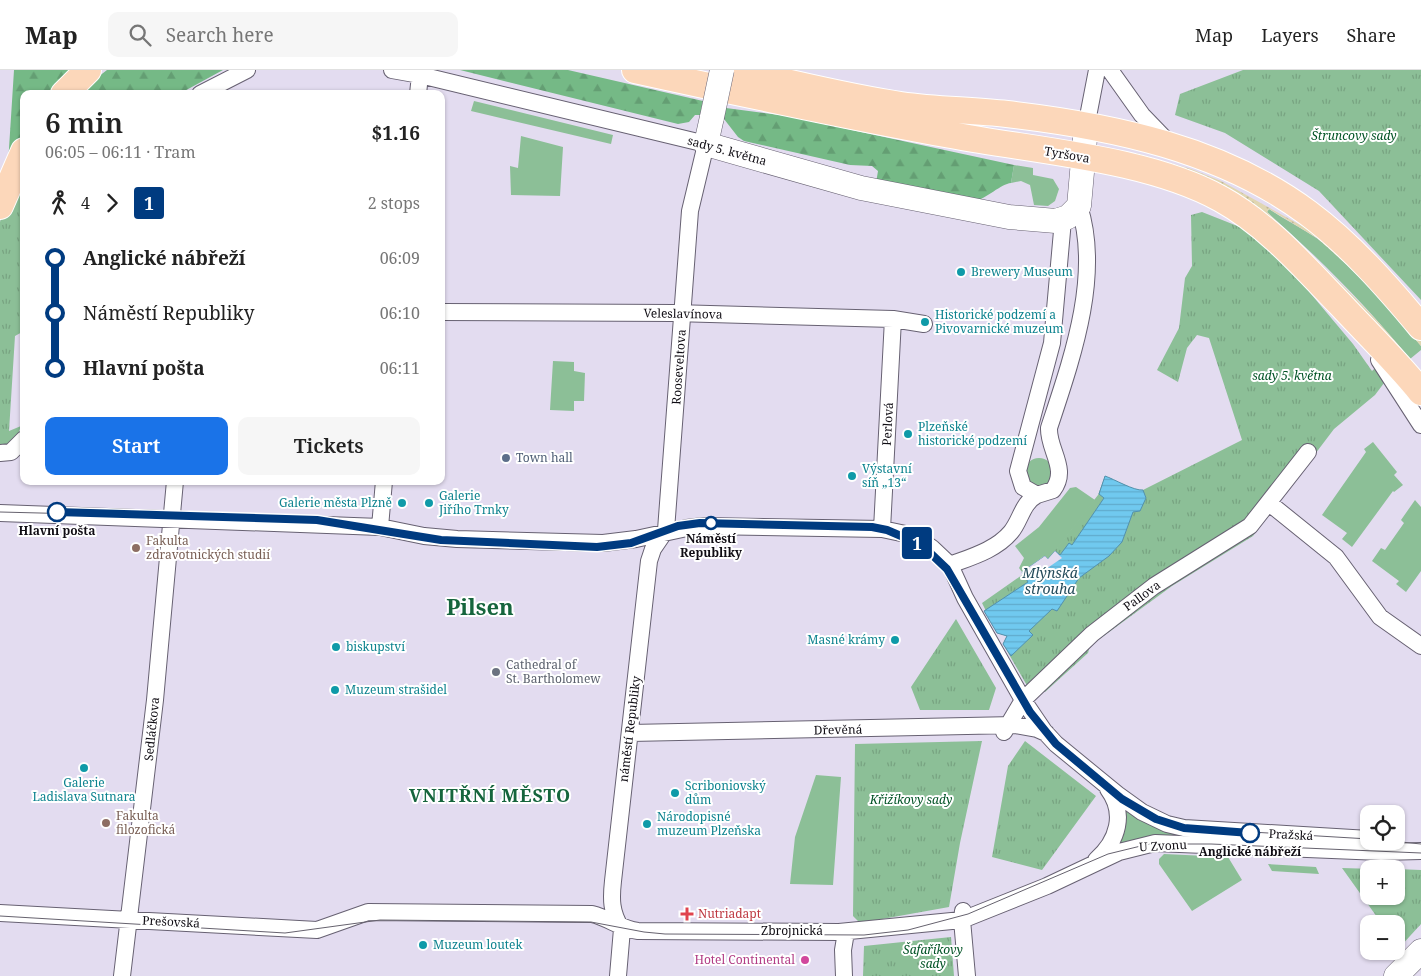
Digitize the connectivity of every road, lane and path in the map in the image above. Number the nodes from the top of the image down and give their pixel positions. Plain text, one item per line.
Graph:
1 (88, 70) edge
2 (247, 70) edge
3 (392, 70) edge
4 (635, 70) edge
5 (722, 70) edge
6 (733, 70) edge
7 (1097, 70) edge
8 (1110, 70) edge
9 (420, 75) junction
10 (68, 90) edge
11 (208, 90) edge
12 (418, 90) edge
13 (1086, 127) junction
14 (706, 144) junction
15 (1171, 146) junction
16 (1083, 158) junction
17 (20, 160) edge
18 (0, 206) edge
19 (1071, 213) junction
20 (1341, 305) junction
21 (445, 312) edge
22 (684, 313) junction
23 (893, 319) junction
24 (924, 324) dead end
25 (1421, 327) edge
26 (1421, 392) edge
27 (1421, 425) edge
28 (20, 443) edge
29 (1308, 452) dead end
30 (0, 453) edge
31 (175, 485) edge
32 (384, 485) edge
33 (1037, 495) junction
34 (1269, 503) junction
35 (0, 512) edge
36 (173, 520) junction
37 (380, 527) junction
38 (882, 529) junction
39 (665, 532) junction
40 (950, 565) junction
41 (1421, 646) edge
42 (1023, 700) junction
43 (1006, 729) junction
44 (630, 733) junction
45 (1046, 733) junction
46 (1100, 780) junction
47 (1360, 838) edge
48 (1405, 844) edge
49 (1421, 847) edge
50 (1421, 851) edge
51 (1089, 866) junction
52 (0, 913) edge
53 (963, 915) junction
54 (129, 920) junction
55 (622, 928) junction
56 (846, 932) junction
57 (1421, 951) edge
58 (122, 976) edge
59 (618, 976) edge
60 (844, 976) edge
61 (967, 976) edge
62 (1396, 976) edge

1 - 10 main road
2 - 11 street
3 - 9 street, sady 5. května
4 - 16 main road, Tyršova
5 - 14 street, bridge
6 - 13 main road
7 - 13 street
8 - 15 street
9 - 12 street
9 - 14 street, sady 5. května
13 - 15 main road
13 - 16 street
14 - 19 street, sady 5. května
14 - 22 street, Rooseveltova
15 - 25 main road
16 - 19 street
16 - 20 main road, Tyršova
17 - 18 main road
19 - 33 street
19 - 33 street
20 - 26 main road, Tyršova
20 - 27 street
21 - 22 street, Veleslavínova
22 - 23 street, Veleslavínova
22 - 39 street, Rooseveltova
23 - 24 street, Veleslavínova
23 - 38 street, Perlová
28 - 30 street
29 - 34 street, Pallova
31 - 36 street, Sedláčkova
32 - 37 street
33 - 40 street
34 - 41 street
34 - 42 street, Pallova
35 - 36 street
36 - 37 street
36 - 54 street, Sedláčkova
37 - 39 street
38 - 39 street, Pražská
38 - 40 street, Pražská
39 - 44 street, náměstí Republiky
40 - 42 street, Pražská
42 - 43 street
42 - 45 street, Pražská
43 - 44 street, Dřevěná
43 - 45 street, Dřevěná
44 - 55 street, náměstí Republiky
45 - 46 street, Pražská
46 - 47 street, Pražská
46 - 51 street, U Zvonu
48 - 49 street
50 - 51 street, U Zvonu
51 - 53 street, U Zvonu
52 - 54 street, Prešovská
53 - 56 street, Zbrojnická
53 - 61 street
54 - 55 street, Prešovská
54 - 58 street, Sedláčkova
55 - 56 street, Zbrojnická
55 - 59 street
56 - 60 street
57 - 62 street

